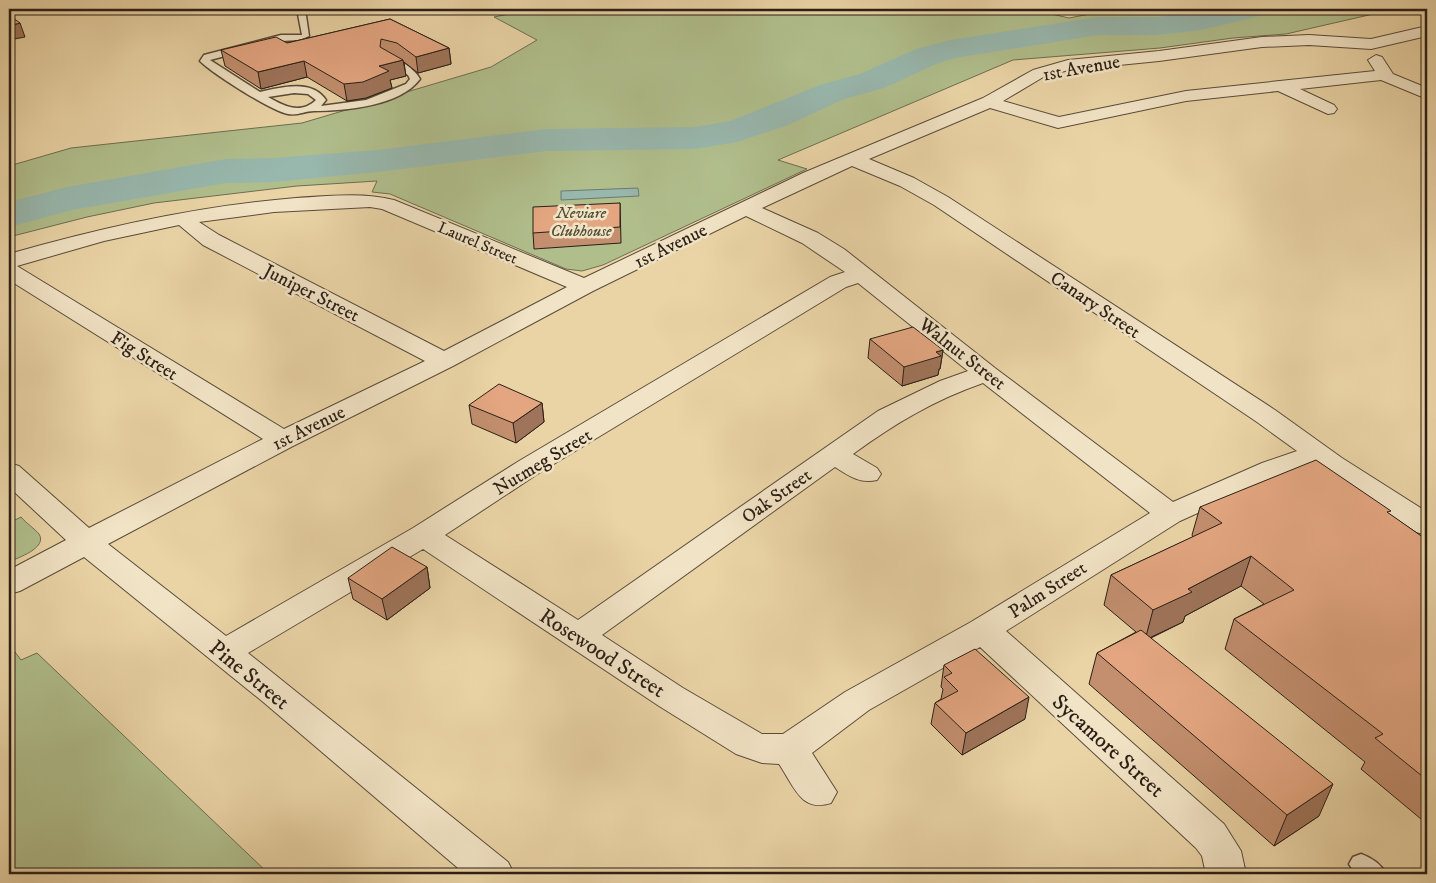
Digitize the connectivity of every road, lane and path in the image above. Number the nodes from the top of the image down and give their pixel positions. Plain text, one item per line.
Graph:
1 (301, 9) edge
2 (1427, 31) edge
3 (1372, 44) junction
4 (386, 59) edge
5 (1385, 75) junction
6 (1280, 86) junction
7 (1427, 94) edge
8 (261, 95) junction
9 (989, 102) junction
10 (312, 108) junction
11 (1328, 108) dead end
12 (852, 159) junction
13 (746, 208) junction
14 (187, 217) junction
15 (9, 261) edge
16 (9, 270) edge
17 (862, 274) junction
18 (585, 286) junction
19 (444, 361) junction
20 (986, 373) junction
21 (283, 440) junction
22 (833, 454) junction
23 (1325, 459) junction
24 (9, 472) edge
25 (867, 474) dead end
26 (1170, 514) junction
27 (1427, 525) edge
28 (424, 535) junction
29 (87, 543) junction
30 (9, 584) edge
31 (983, 630) junction
32 (578, 636) junction
33 (224, 652) junction
34 (789, 748) junction
35 (818, 792) dead end
36 (1226, 870) edge
37 (494, 874) edge

1 - 8 lane
2 - 3 street, 1st Avenue
3 - 5 street
3 - 9 street, 1st Avenue
4 - 10 lane
5 - 6 street
5 - 7 street
6 - 9 street
6 - 11 street
8 - 10 lane
8 - 10 lane
9 - 12 street, 1st Avenue
12 - 13 street, 1st Avenue
12 - 23 street, Canary Street
13 - 17 street, Walnut Street
13 - 18 street, 1st Avenue
14 - 15 street, Laurel Street
14 - 18 street, Laurel Street
14 - 19 street, Juniper Street
16 - 21 street, Fig Street
17 - 20 street, Walnut Street
17 - 28 street, Nutmeg Street
18 - 19 street, 1st Avenue
19 - 21 street, 1st Avenue
20 - 22 street, Oak Street
20 - 26 street, Walnut Street
21 - 29 street, 1st Avenue
22 - 25 street
22 - 32 street, Oak Street
23 - 26 street, Palm Street
23 - 27 street, Canary Street
24 - 29 street, Pine Street
26 - 31 street, Palm Street
28 - 32 street, Rosewood Street
28 - 33 street, Nutmeg Street
29 - 30 street, 1st Avenue
29 - 33 street, Pine Street
31 - 34 street, Palm Street
31 - 36 street, Sycamore Street
32 - 34 street, Rosewood Street
33 - 37 street, Pine Street
34 - 35 street

